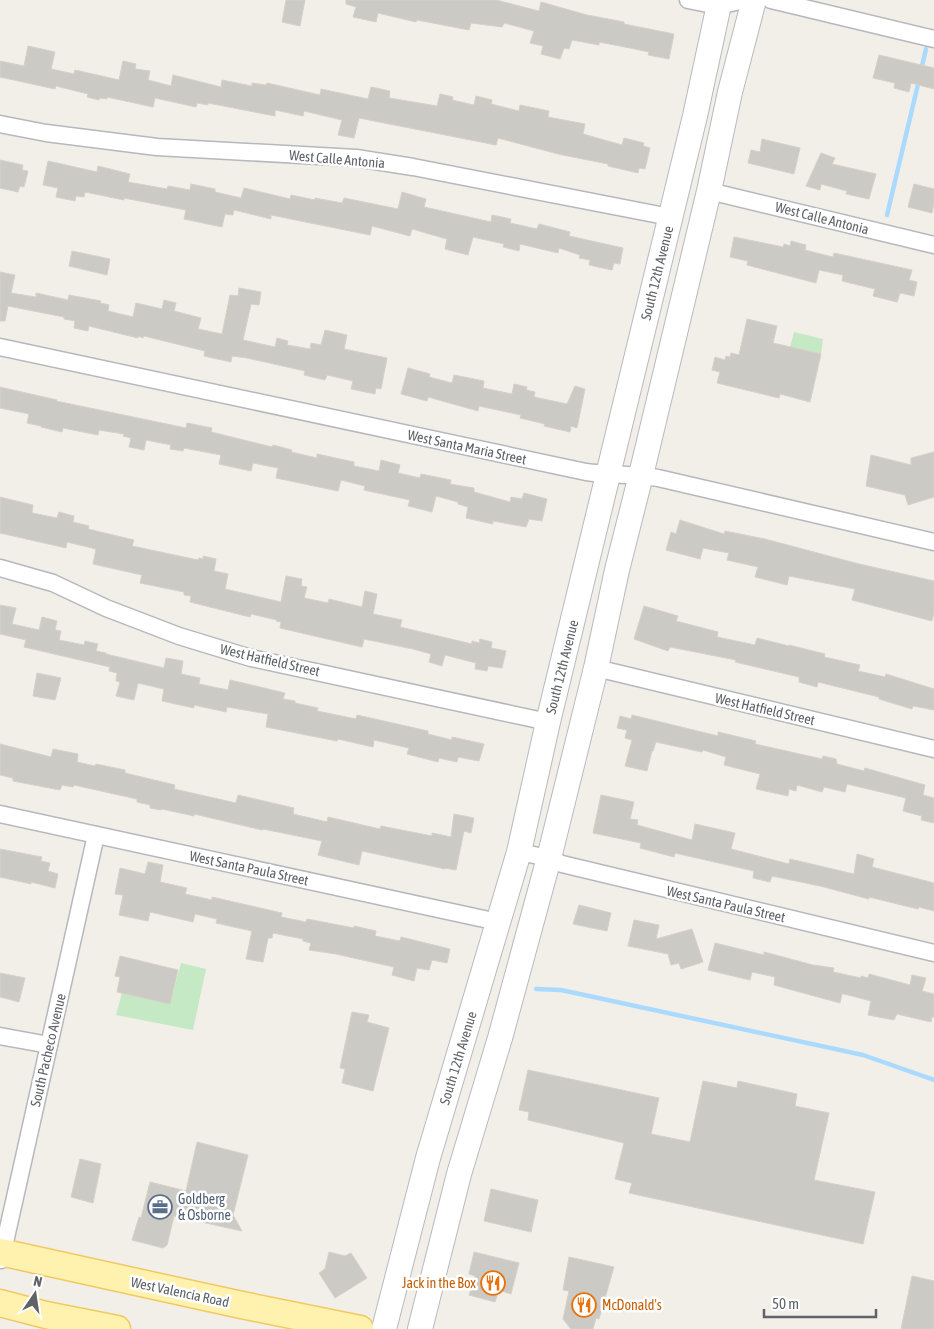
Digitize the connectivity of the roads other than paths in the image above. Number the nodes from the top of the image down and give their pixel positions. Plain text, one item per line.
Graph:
1 (688, 0) edge
2 (744, 0) edge
3 (754, 0) edge
4 (771, 0) edge
5 (719, 3) edge
6 (934, 38) edge
7 (0, 124) edge
8 (709, 191) junction
9 (670, 217) junction
10 (934, 245) edge
11 (0, 347) edge
12 (609, 475) junction
13 (641, 475) junction
14 (934, 542) edge
15 (0, 568) edge
16 (596, 668) junction
17 (548, 722) junction
18 (934, 749) edge
19 (0, 814) edge
20 (96, 835) junction
21 (518, 852) junction
22 (549, 858) junction
23 (498, 922) junction
24 (934, 954) edge
25 (480, 986) junction
26 (0, 1036) edge
27 (500, 1038) junction
28 (49, 1045) junction
29 (1, 1256) edge
30 (0, 1303) edge
31 (118, 1329) edge
32 (360, 1329) edge
33 (384, 1329) edge
34 (420, 1329) edge

1 - 5 street
2 - 5 street
3 - 8 main road
4 - 6 street
5 - 9 main road, South 12th Avenue
7 - 9 street, West Calle Antonia
8 - 10 street, West Calle Antonia
8 - 13 main road
9 - 12 main road, South 12th Avenue
11 - 12 street, West Santa Maria Street
12 - 13 street, West Santa Maria Street
12 - 17 main road, South 12th Avenue
13 - 14 street, West Santa Maria Street
13 - 16 main road
15 - 17 street, West Hatfield Street
16 - 18 street, West Hatfield Street
16 - 22 main road
17 - 21 main road, South 12th Avenue
19 - 20 street, West Santa Paula Street
20 - 23 street, West Santa Paula Street
20 - 28 street, South Pacheco Avenue
21 - 22 street, West Santa Paula Street
21 - 23 main road, South 12th Avenue
22 - 24 street, West Santa Paula Street
22 - 27 main road
23 - 25 main road, South 12th Avenue
25 - 27 main road
25 - 33 main road, South 12th Avenue
26 - 28 street
27 - 34 main road
28 - 29 street, South Pacheco Avenue
29 - 32 main road, West Valencia Road
30 - 31 main road

